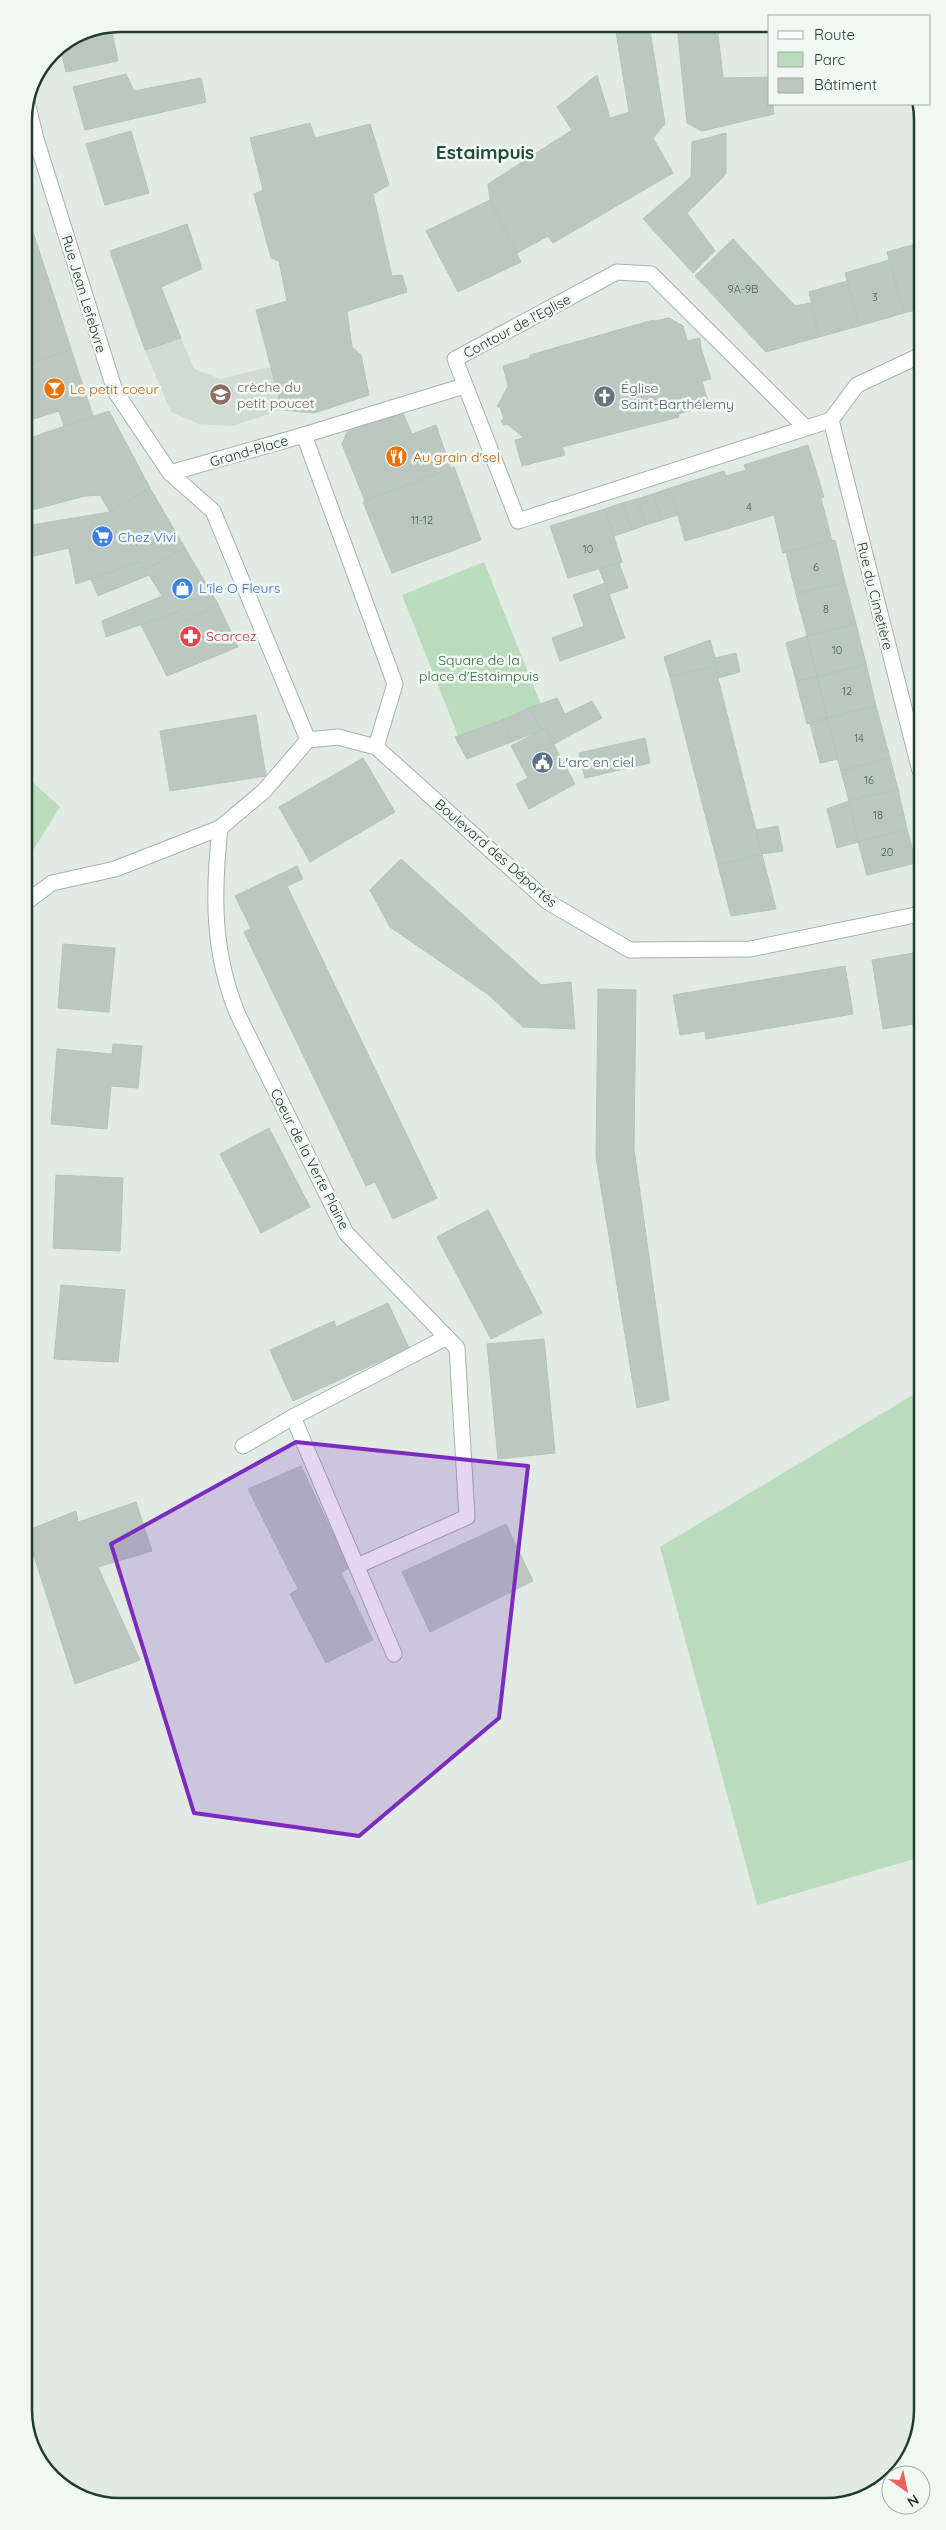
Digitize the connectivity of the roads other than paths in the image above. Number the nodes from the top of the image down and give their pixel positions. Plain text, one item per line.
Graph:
1 (33, 149) edge
2 (914, 358) edge
3 (464, 386) junction
4 (831, 420) junction
5 (804, 428) junction
6 (304, 435) junction
7 (170, 473) junction
8 (308, 740) junction
9 (376, 747) junction
10 (914, 747) edge
11 (220, 828) junction
12 (33, 897) edge
13 (914, 915) edge
14 (447, 1337) junction
15 (293, 1417) junction
16 (244, 1446) dead end
17 (357, 1566) junction
18 (394, 1654) dead end

1 - 7 street, Rue Jean Lefebvre
2 - 4 street
3 - 5 street, Contour de l'Eglise
3 - 5 street, Contour de l'Eglise
3 - 6 street
4 - 5 street, Contour de l'Eglise
4 - 10 street, Rue du Cimetière
6 - 7 street, Grand-Place
6 - 9 street, Grand-Place
7 - 8 street
8 - 9 street
8 - 11 street
9 - 13 street, Boulevard des Déportés
11 - 12 street
11 - 14 street, Coeur de la Verte Plaine
14 - 15 street
14 - 17 street, Coeur de la Verte Plaine
15 - 16 street
15 - 17 street
17 - 18 street

